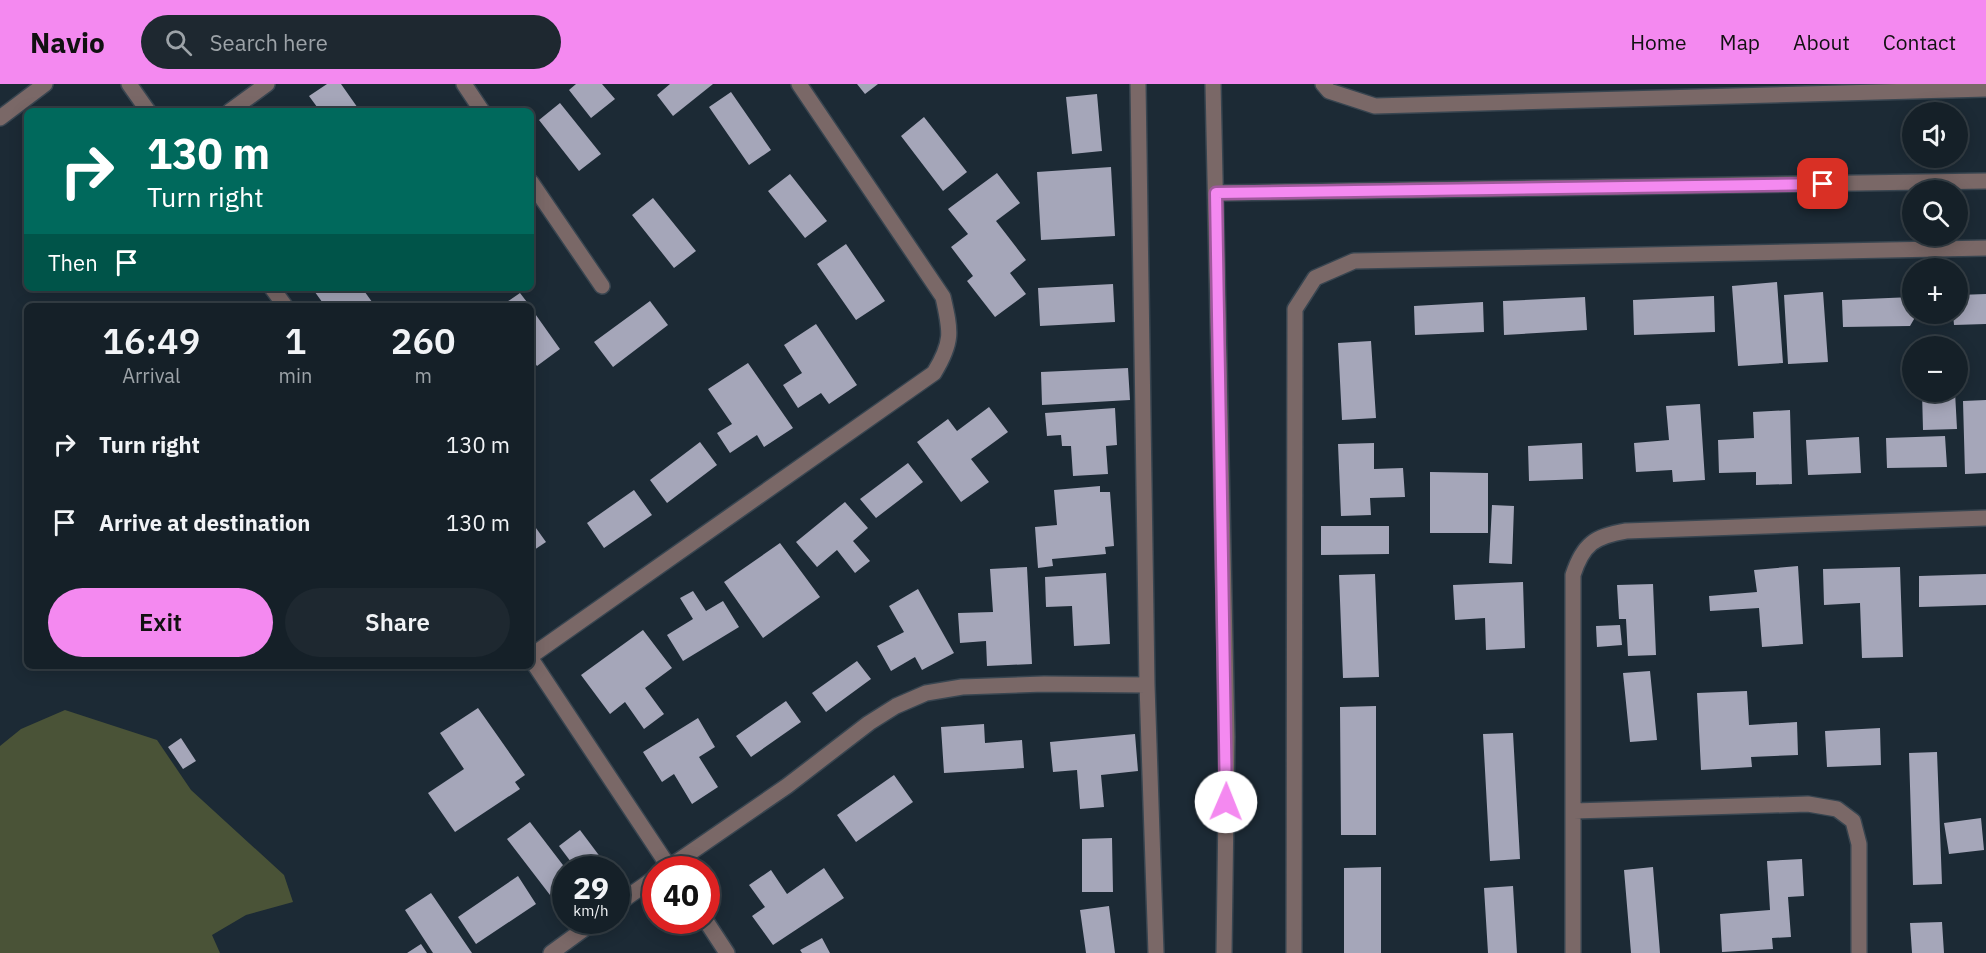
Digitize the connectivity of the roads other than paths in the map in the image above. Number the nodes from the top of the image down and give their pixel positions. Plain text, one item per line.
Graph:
1 (45, 84) edge
2 (129, 84) edge
3 (267, 84) edge
4 (464, 84) edge
5 (799, 84) edge
6 (1138, 84) edge
7 (1214, 84) edge
8 (1323, 84) edge
9 (1986, 89) edge
10 (146, 108) edge
11 (234, 108) edge
12 (480, 108) edge
13 (0, 118) edge
14 (1986, 181) edge
15 (534, 186) edge
16 (1216, 193) junction
17 (1986, 248) edge
18 (602, 286) dead end
19 (1986, 518) edge
20 (534, 656) edge
21 (534, 663) edge
22 (1147, 685) junction
23 (1574, 811) junction
24 (660, 856) edge
25 (687, 856) edge
26 (577, 934) edge
27 (715, 934) edge
28 (551, 953) edge
29 (727, 953) edge
30 (1156, 953) edge
31 (1224, 953) edge
32 (1294, 953) edge
33 (1573, 953) edge
34 (1859, 953) edge

1 - 13 street
2 - 10 street
3 - 11 street
4 - 12 street
5 - 20 street
6 - 22 street
7 - 16 street
8 - 9 street
14 - 16 street
15 - 18 street
16 - 31 street
17 - 32 street
19 - 23 street
21 - 24 street
22 - 25 street
22 - 30 street
23 - 33 street
23 - 34 street
26 - 28 street
27 - 29 street

